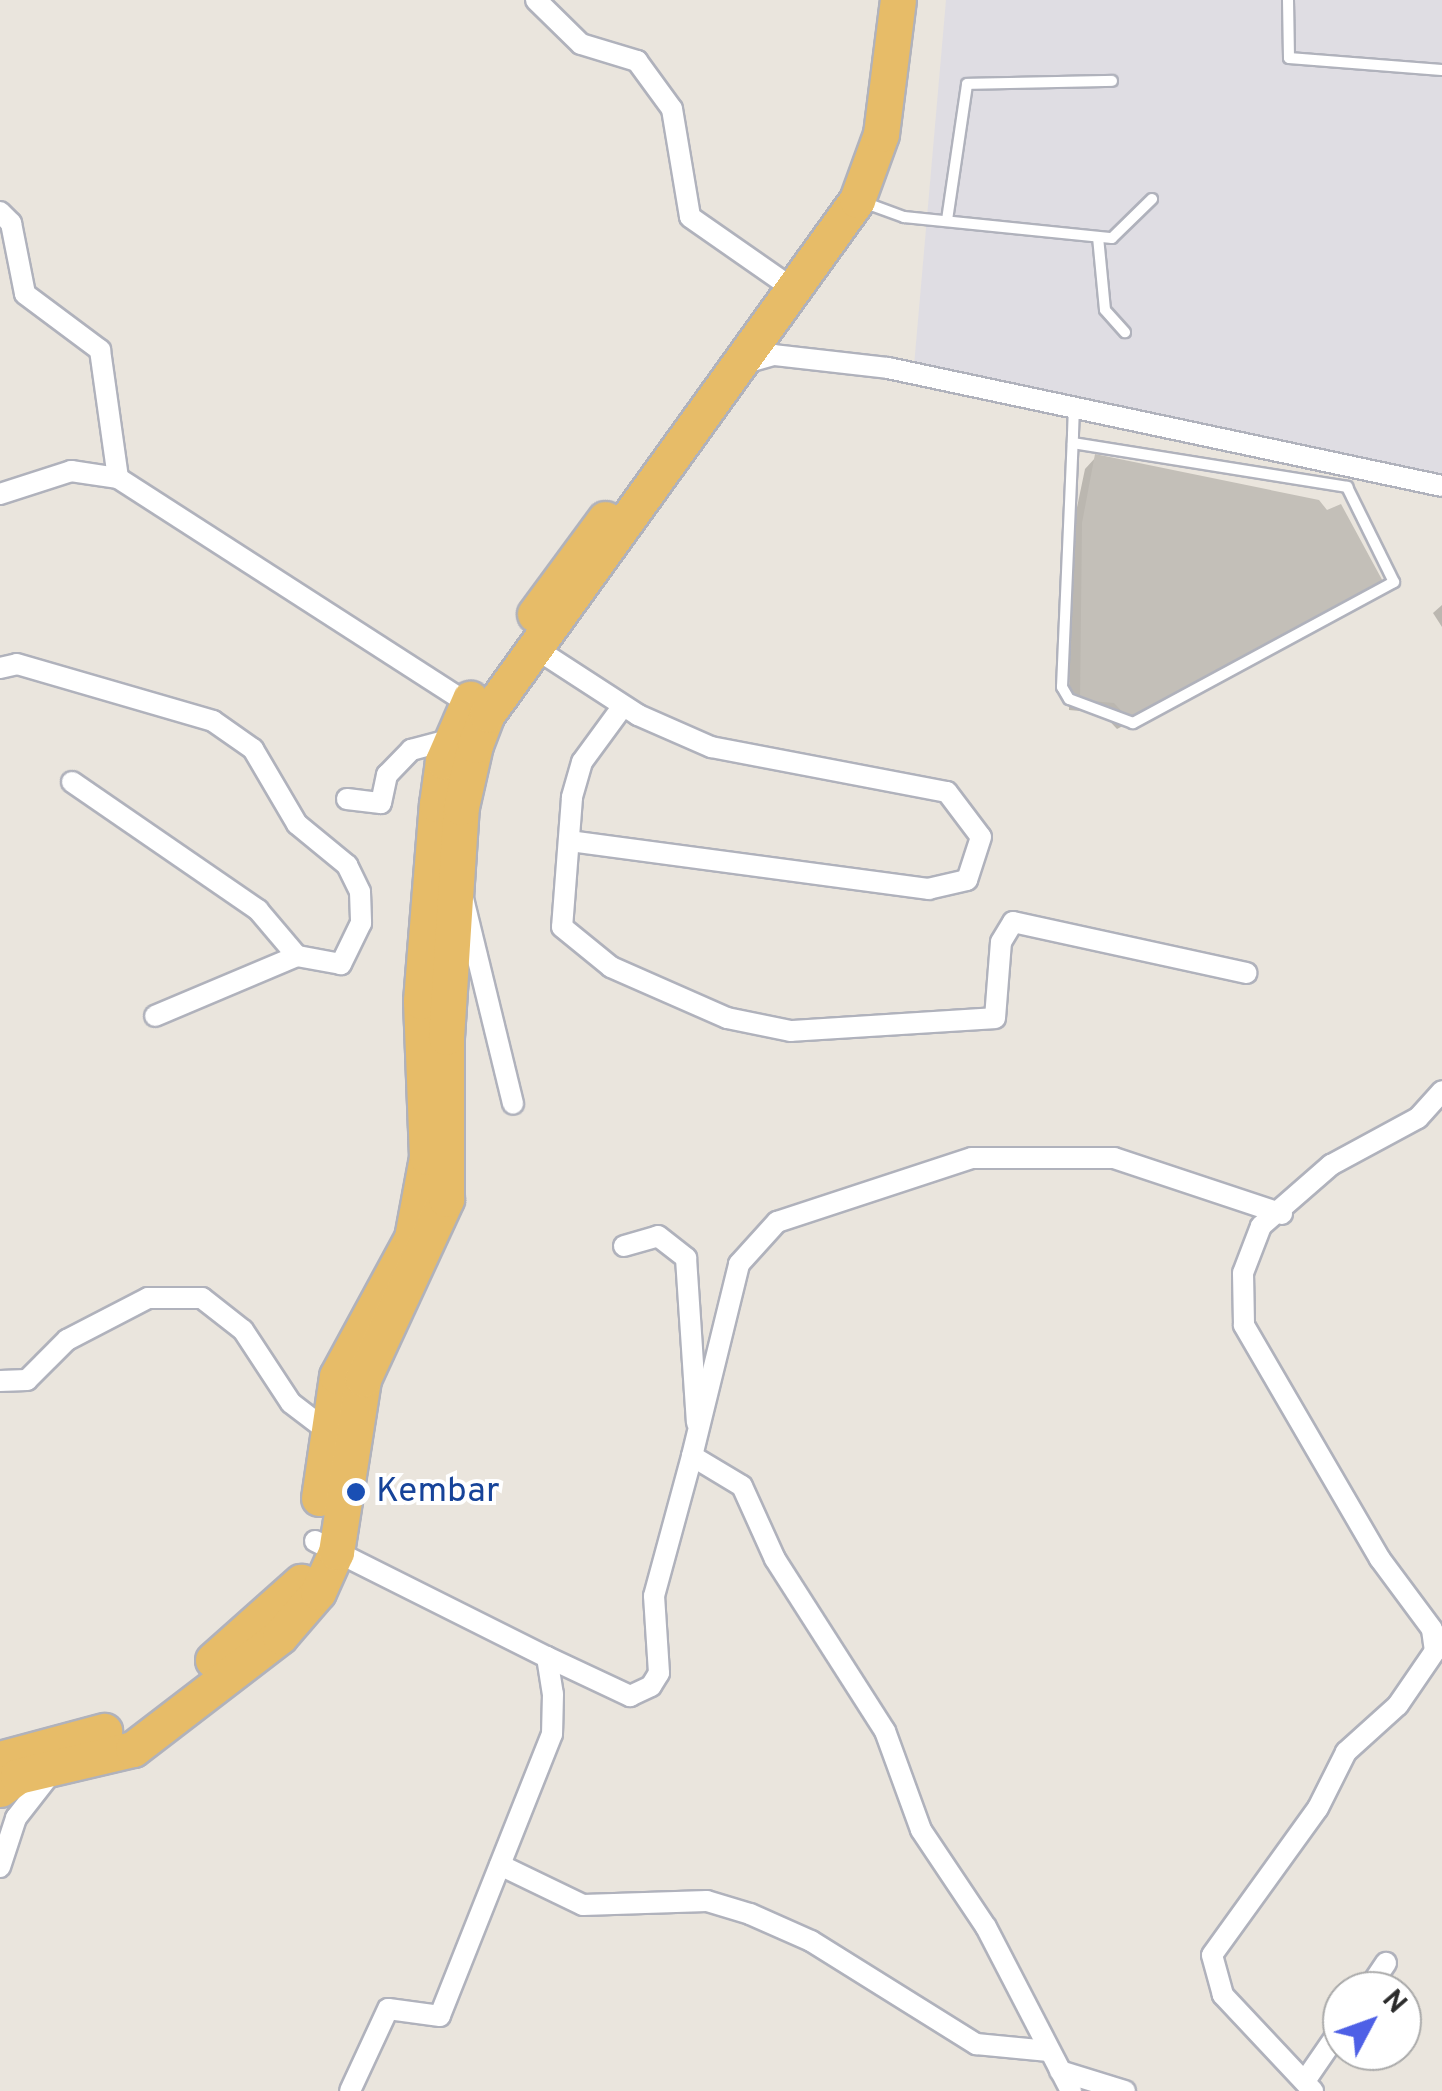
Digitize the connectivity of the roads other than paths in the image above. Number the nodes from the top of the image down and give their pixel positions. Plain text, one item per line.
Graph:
1 (536, 0) edge
2 (877, 0) edge
3 (898, 0) edge
4 (1288, 0) edge
5 (1442, 70) edge
6 (1112, 80) dead end
7 (1152, 199) dead end
8 (857, 200) junction
9 (0, 212) edge
10 (947, 220) junction
11 (1098, 237) junction
12 (779, 279) junction
13 (1125, 332) dead end
14 (742, 364) junction
15 (1074, 408) junction
16 (1072, 443) junction
17 (118, 478) junction
18 (1442, 486) edge
19 (0, 494) edge
20 (535, 648) junction
21 (0, 668) edge
22 (623, 706) junction
23 (477, 709) junction
24 (452, 739) junction
25 (72, 782) dead end
26 (347, 800) dead end
27 (571, 841) junction
28 (457, 880) junction
29 (297, 956) junction
30 (1246, 973) dead end
31 (155, 1016) dead end
32 (1442, 1091) edge
33 (512, 1104) dead end
34 (1418, 1118) junction
35 (1442, 1121) edge
36 (1282, 1214) junction
37 (624, 1246) dead end
38 (0, 1381) edge
39 (325, 1429) junction
40 (695, 1445) junction
41 (326, 1546) junction
42 (547, 1657) junction
43 (0, 1759) edge
44 (56, 1766) junction
45 (0, 1788) edge
46 (500, 1865) junction
47 (0, 1867) edge
48 (1386, 1963) dead end
49 (1380, 1971) edge
50 (1049, 2051) junction
51 (1060, 2071) junction
52 (1310, 2084) edge
53 (354, 2085) edge
54 (378, 2091) edge
55 (1071, 2091) edge
56 (1124, 2091) edge

1 - 12 street
2 - 12 highway
3 - 8 highway
4 - 5 lane
6 - 10 lane
7 - 11 lane
8 - 10 lane
8 - 14 highway
9 - 17 street
10 - 11 lane
11 - 13 lane
12 - 23 highway
14 - 15 street
14 - 20 highway
15 - 16 lane
15 - 18 street
16 - 16 lane
17 - 19 street
17 - 23 street
20 - 22 street
20 - 23 highway
21 - 29 street
22 - 27 street
22 - 27 street
23 - 24 highway
23 - 28 highway
24 - 26 street
24 - 39 highway
25 - 29 street
27 - 30 street
28 - 33 street
28 - 41 highway
29 - 31 street
32 - 34 street
34 - 35 street
34 - 36 street
36 - 40 street
36 - 52 street
37 - 40 street
38 - 39 street
39 - 41 highway
40 - 42 street
40 - 50 street
41 - 42 street
41 - 43 highway
41 - 44 highway
42 - 46 street
44 - 45 highway
44 - 47 street
46 - 50 street
46 - 53 street
48 - 49 street
50 - 51 street
51 - 55 street
51 - 56 street
53 - 54 street

